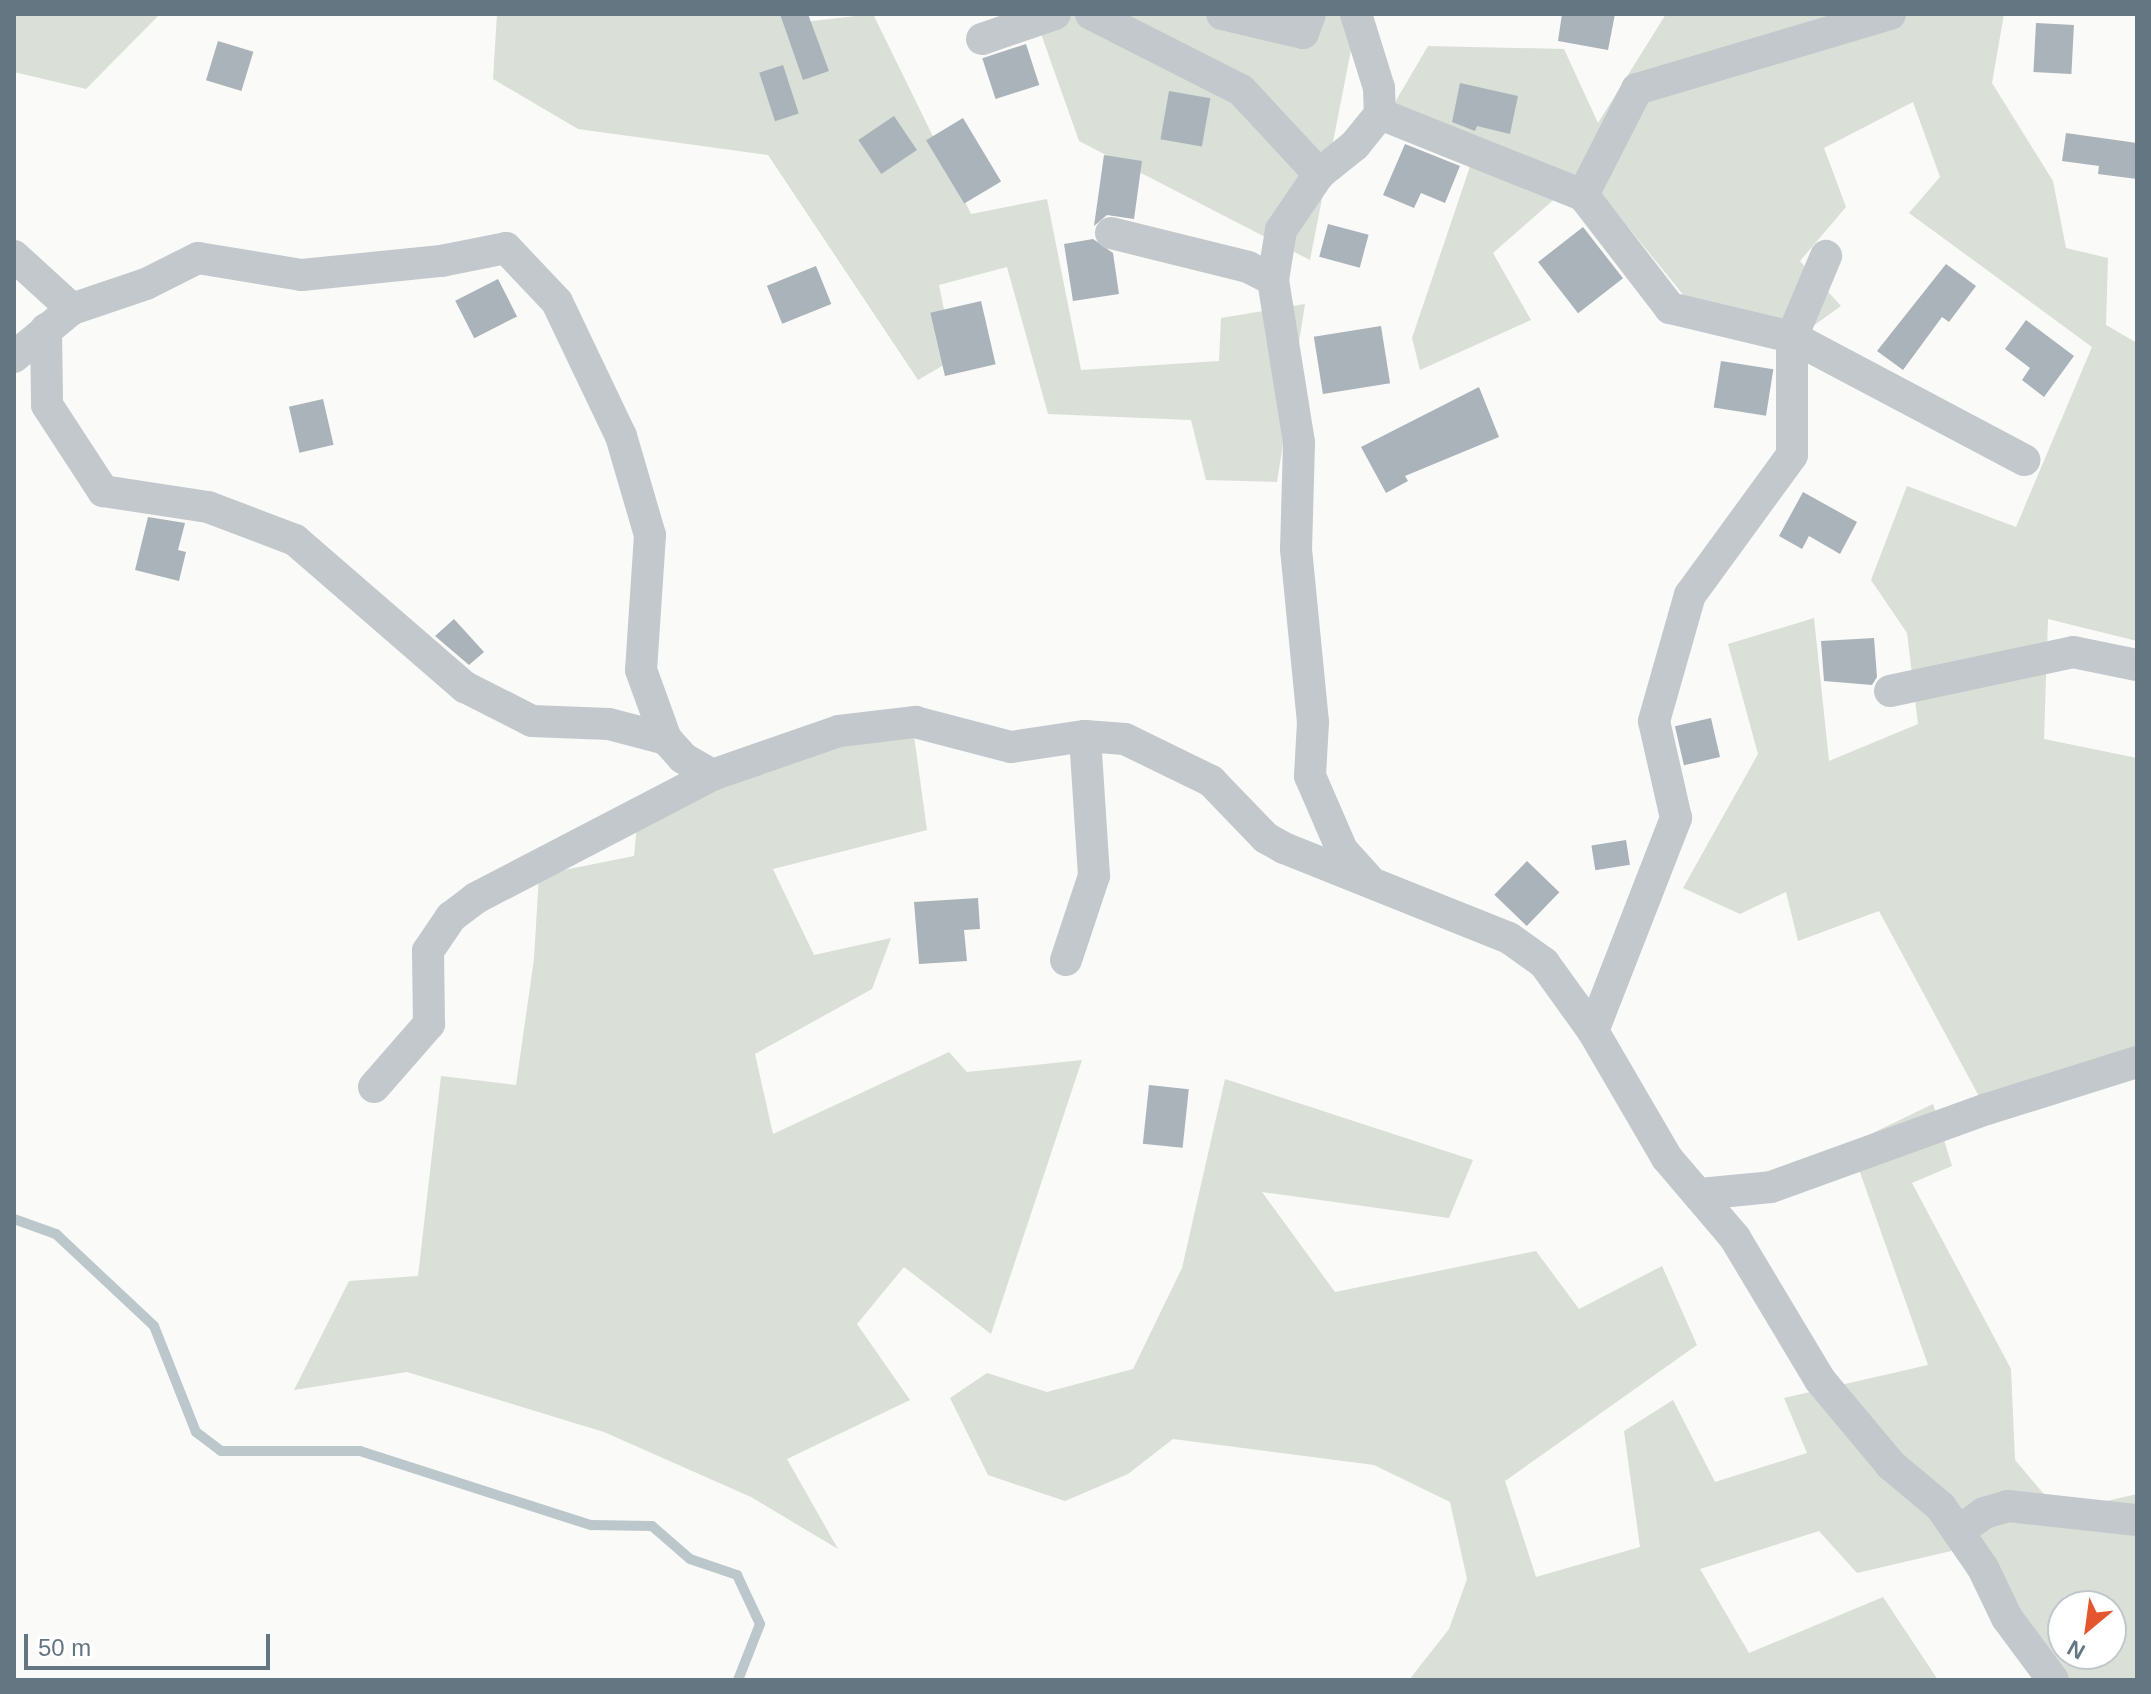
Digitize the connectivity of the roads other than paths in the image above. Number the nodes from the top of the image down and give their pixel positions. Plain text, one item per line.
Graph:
1 (1055, 14) edge
2 (1091, 14) edge
3 (1222, 14) edge
4 (1310, 14) edge
5 (1356, 14) edge
6 (1890, 14) edge
7 (982, 39) dead end
8 (1380, 114) junction
9 (1319, 174) junction
10 (1583, 195) junction
11 (1111, 233) dead end
12 (14, 256) edge
13 (1826, 256) dead end
14 (1273, 280) junction
15 (72, 309) junction
16 (46, 329) junction
17 (1792, 337) junction
18 (14, 357) edge
19 (2024, 460) dead end
20 (2137, 665) edge
21 (1890, 691) dead end
22 (1085, 736) junction
23 (666, 739) junction
24 (712, 775) junction
25 (1367, 878) junction
26 (1066, 960) dead end
27 (1593, 1031) junction
28 (2137, 1062) edge
29 (374, 1087) dead end
30 (1700, 1194) junction
31 (2137, 1520) edge
32 (1958, 1532) junction
33 (2053, 1680) edge

1 - 7 street
2 - 9 street
3 - 4 street
5 - 8 street
6 - 10 street
8 - 9 street
8 - 10 street
9 - 14 street
10 - 17 street
11 - 14 street
12 - 15 street
13 - 17 street
14 - 25 street
15 - 16 street
15 - 23 street
16 - 18 street
16 - 23 street
17 - 19 street
17 - 27 street
20 - 21 street
22 - 24 street
22 - 25 street
22 - 26 street
23 - 24 street
24 - 29 street
25 - 27 street
27 - 30 street
28 - 30 street
30 - 32 street
31 - 32 street
32 - 33 street

